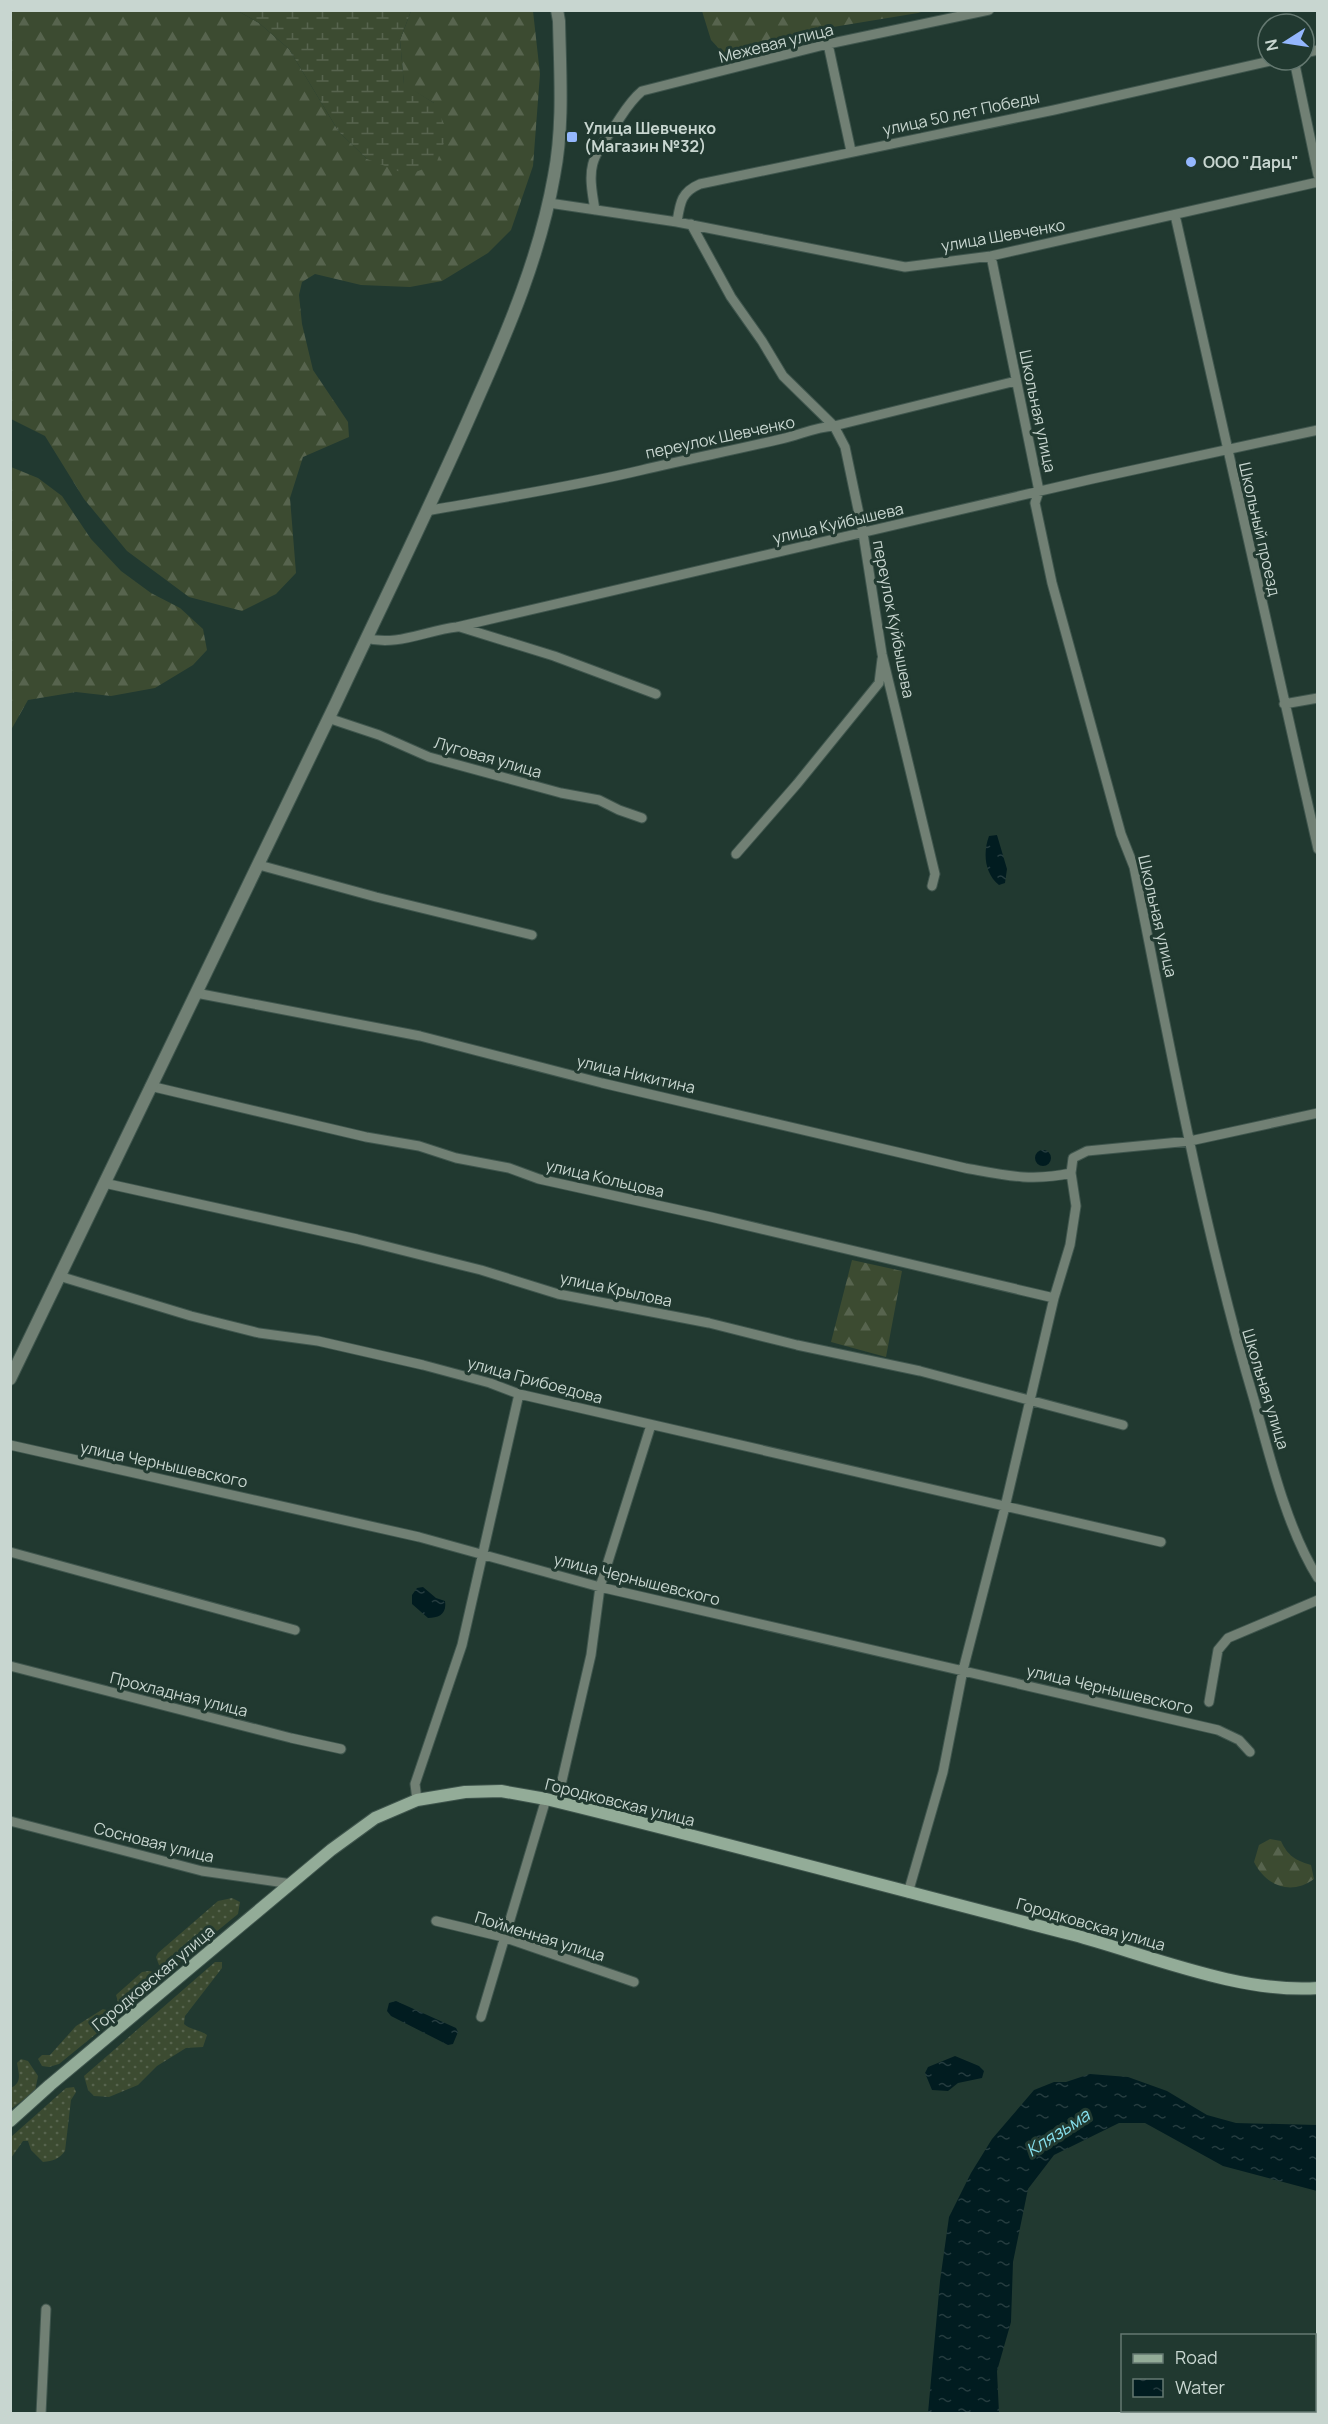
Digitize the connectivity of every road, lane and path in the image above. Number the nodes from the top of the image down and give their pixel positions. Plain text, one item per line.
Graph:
1 (557, 10) edge
2 (989, 10) edge
3 (828, 44) junction
4 (1256, 64) edge
5 (1296, 72) edge
6 (851, 151) junction
7 (1317, 175) edge
8 (1317, 182) edge
9 (549, 203) junction
10 (596, 210) junction
11 (1174, 215) junction
12 (677, 222) junction
13 (691, 224) junction
14 (991, 256) junction
15 (1016, 381) junction
16 (834, 426) junction
17 (1317, 430) edge
18 (1227, 449) junction
19 (1039, 491) junction
20 (426, 511) junction
21 (863, 533) junction
22 (457, 627) junction
23 (366, 638) junction
24 (882, 654) junction
25 (656, 694) dead end
26 (1317, 698) edge
27 (1284, 704) junction
28 (328, 718) junction
29 (642, 818) dead end
30 (1317, 849) edge
31 (736, 854) dead end
32 (259, 865) junction
33 (932, 886) dead end
34 (532, 935) dead end
35 (196, 993) junction
36 (150, 1086) junction
37 (1317, 1113) edge
38 (1190, 1141) junction
39 (1071, 1173) junction
40 (104, 1183) junction
41 (59, 1276) junction
42 (1054, 1298) junction
43 (10, 1379) edge
44 (519, 1394) junction
45 (1030, 1401) junction
46 (651, 1425) junction
47 (1123, 1425) dead end
48 (10, 1445) edge
49 (1005, 1508) junction
50 (1161, 1542) dead end
51 (10, 1552) edge
52 (481, 1554) junction
53 (1317, 1578) edge
54 (600, 1587) junction
55 (1317, 1600) edge
56 (295, 1630) dead end
57 (10, 1666) edge
58 (963, 1670) junction
59 (1209, 1702) dead end
60 (341, 1749) dead end
61 (1250, 1752) dead end
62 (417, 1800) junction
63 (552, 1801) junction
64 (10, 1821) edge
65 (292, 1884) junction
66 (908, 1893) junction
67 (436, 1921) dead end
68 (503, 1937) junction
69 (634, 1982) dead end
70 (1317, 1988) edge
71 (481, 2017) dead end
72 (10, 2121) edge
73 (46, 2309) dead end
74 (40, 2414) edge

1 - 9 street
2 - 3 street, Межевая улица
3 - 6 street
3 - 10 street, Межевая улица
4 - 6 street, улица 50 лет Победы
5 - 7 street
6 - 12 street, улица 50 лет Победы
8 - 11 street, улица Шевченко
9 - 10 street, улица Шевченко
9 - 20 street
10 - 12 street, улица Шевченко
11 - 14 street, улица Шевченко
11 - 18 street, Школьный проезд
12 - 13 street, улица Шевченко
13 - 14 street, улица Шевченко
13 - 16 street, переулок Куйбышева
14 - 15 street, Школьная улица
15 - 16 street, переулок Шевченко
15 - 19 street, Школьная улица
16 - 20 street, переулок Шевченко
16 - 21 street, переулок Куйбышева
17 - 18 street, улица Куйбышева
18 - 19 street, улица Куйбышева
18 - 27 street, Школьный проезд
19 - 21 street, улица Куйбышева
19 - 38 street, Школьная улица
20 - 23 street
21 - 22 street, улица Куйбышева
21 - 24 street, переулок Куйбышева
22 - 23 street, улица Куйбышева
22 - 25 street
23 - 28 street
24 - 31 street
24 - 33 street, переулок Куйбышева
26 - 27 street
27 - 30 street, Школьный проезд
28 - 29 street, Луговая улица
28 - 32 street
32 - 34 street
32 - 35 street
35 - 36 street
35 - 39 street, улица Никитина
36 - 40 street
36 - 42 street, улица Кольцова
37 - 38 street
38 - 39 street
38 - 53 street, Школьная улица
39 - 42 street
40 - 41 street
40 - 45 street, улица Крылова
41 - 43 street
41 - 44 street, улица Грибоедова
42 - 45 street
44 - 46 street, улица Грибоедова
44 - 52 street
45 - 47 street, улица Крылова
45 - 49 street
46 - 49 street, улица Грибоедова
46 - 54 street
48 - 52 street, улица Чернышевского
49 - 50 street, улица Грибоедова
49 - 58 street
51 - 56 street
52 - 54 street, улица Чернышевского
52 - 62 street
54 - 58 street, улица Чернышевского
54 - 63 street
55 - 59 street
57 - 60 street, Прохладная улица
58 - 61 street, улица Чернышевского
58 - 66 street
62 - 63 main road, Городковская улица
62 - 65 main road, Городковская улица
63 - 66 main road, Городковская улица
63 - 68 street
64 - 65 street, Сосновая улица
65 - 72 main road, Городковская улица
66 - 70 main road, Городковская улица
67 - 68 street, Пойменная улица
68 - 69 street, Пойменная улица
68 - 71 street
73 - 74 street

